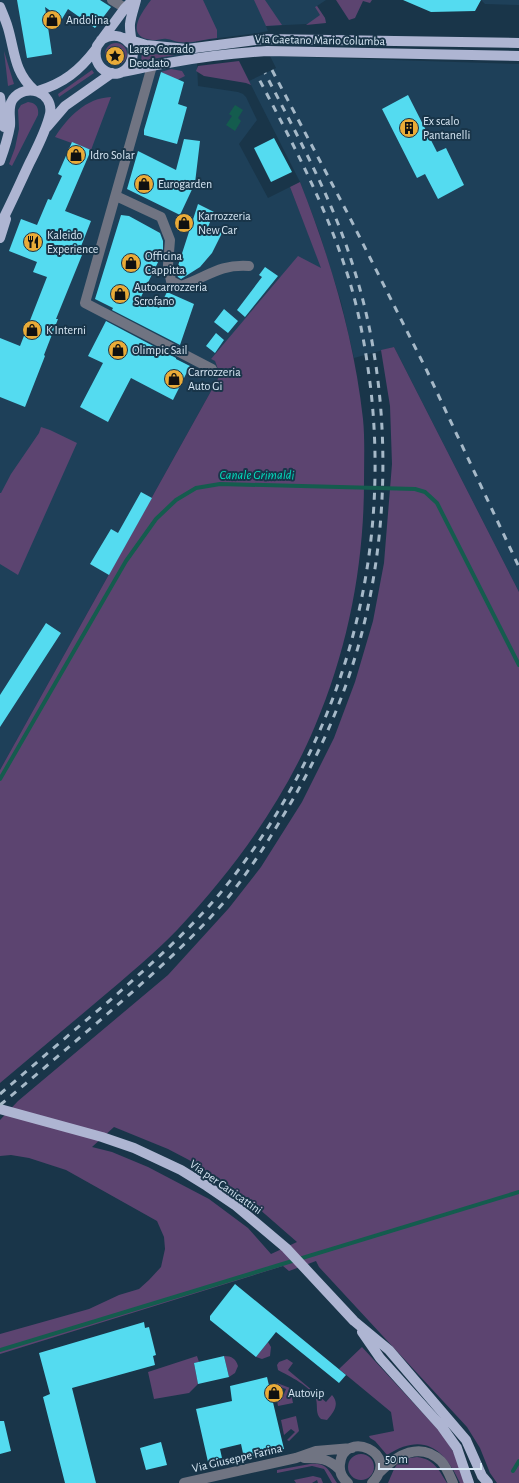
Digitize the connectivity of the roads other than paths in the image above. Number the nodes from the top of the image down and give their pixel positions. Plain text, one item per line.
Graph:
1 (112, 0) edge
2 (133, 0) edge
3 (136, 0) edge
4 (0, 7) edge
5 (125, 8) junction
6 (101, 40) junction
7 (519, 43) edge
8 (130, 44) junction
9 (96, 49) junction
10 (519, 56) edge
11 (152, 66) junction
12 (117, 72) junction
13 (36, 91) junction
14 (0, 97) edge
15 (45, 130) junction
16 (4, 146) junction
17 (0, 161) edge
18 (116, 196) junction
19 (9, 207) junction
20 (0, 225) edge
21 (0, 238) edge
22 (249, 266) dead end
23 (212, 369) dead end
24 (0, 1109) edge
25 (354, 1321) junction
26 (352, 1448) junction
27 (296, 1458) junction
28 (340, 1470) junction
29 (380, 1472) junction
30 (184, 1483) edge
31 (348, 1483) edge
32 (372, 1483) edge
33 (454, 1483) edge
34 (469, 1483) edge
35 (488, 1483) edge

1 - 5 street
2 - 5 main road
3 - 8 main road
4 - 13 main road
5 - 6 main road
6 - 8 main road
6 - 9 main road
7 - 8 main road, Via Gaetano Mario Columba
8 - 12 main road
9 - 12 main road
9 - 13 main road
10 - 11 main road, Via Gaetano Mario Columba
11 - 12 main road, Via Gaetano Mario Columba
11 - 18 street
12 - 15 main road
13 - 15 main road
13 - 16 main road
14 - 16 main road
15 - 19 main road
16 - 17 main road
18 - 22 street
18 - 23 street
19 - 20 main road
19 - 21 main road
24 - 25 main road, Via per Canicattini
25 - 34 main road
25 - 35 main road
26 - 27 street
26 - 28 street
26 - 29 street
27 - 28 street
27 - 30 street, Via Giuseppe Farina
28 - 31 street
29 - 32 street
29 - 33 street

